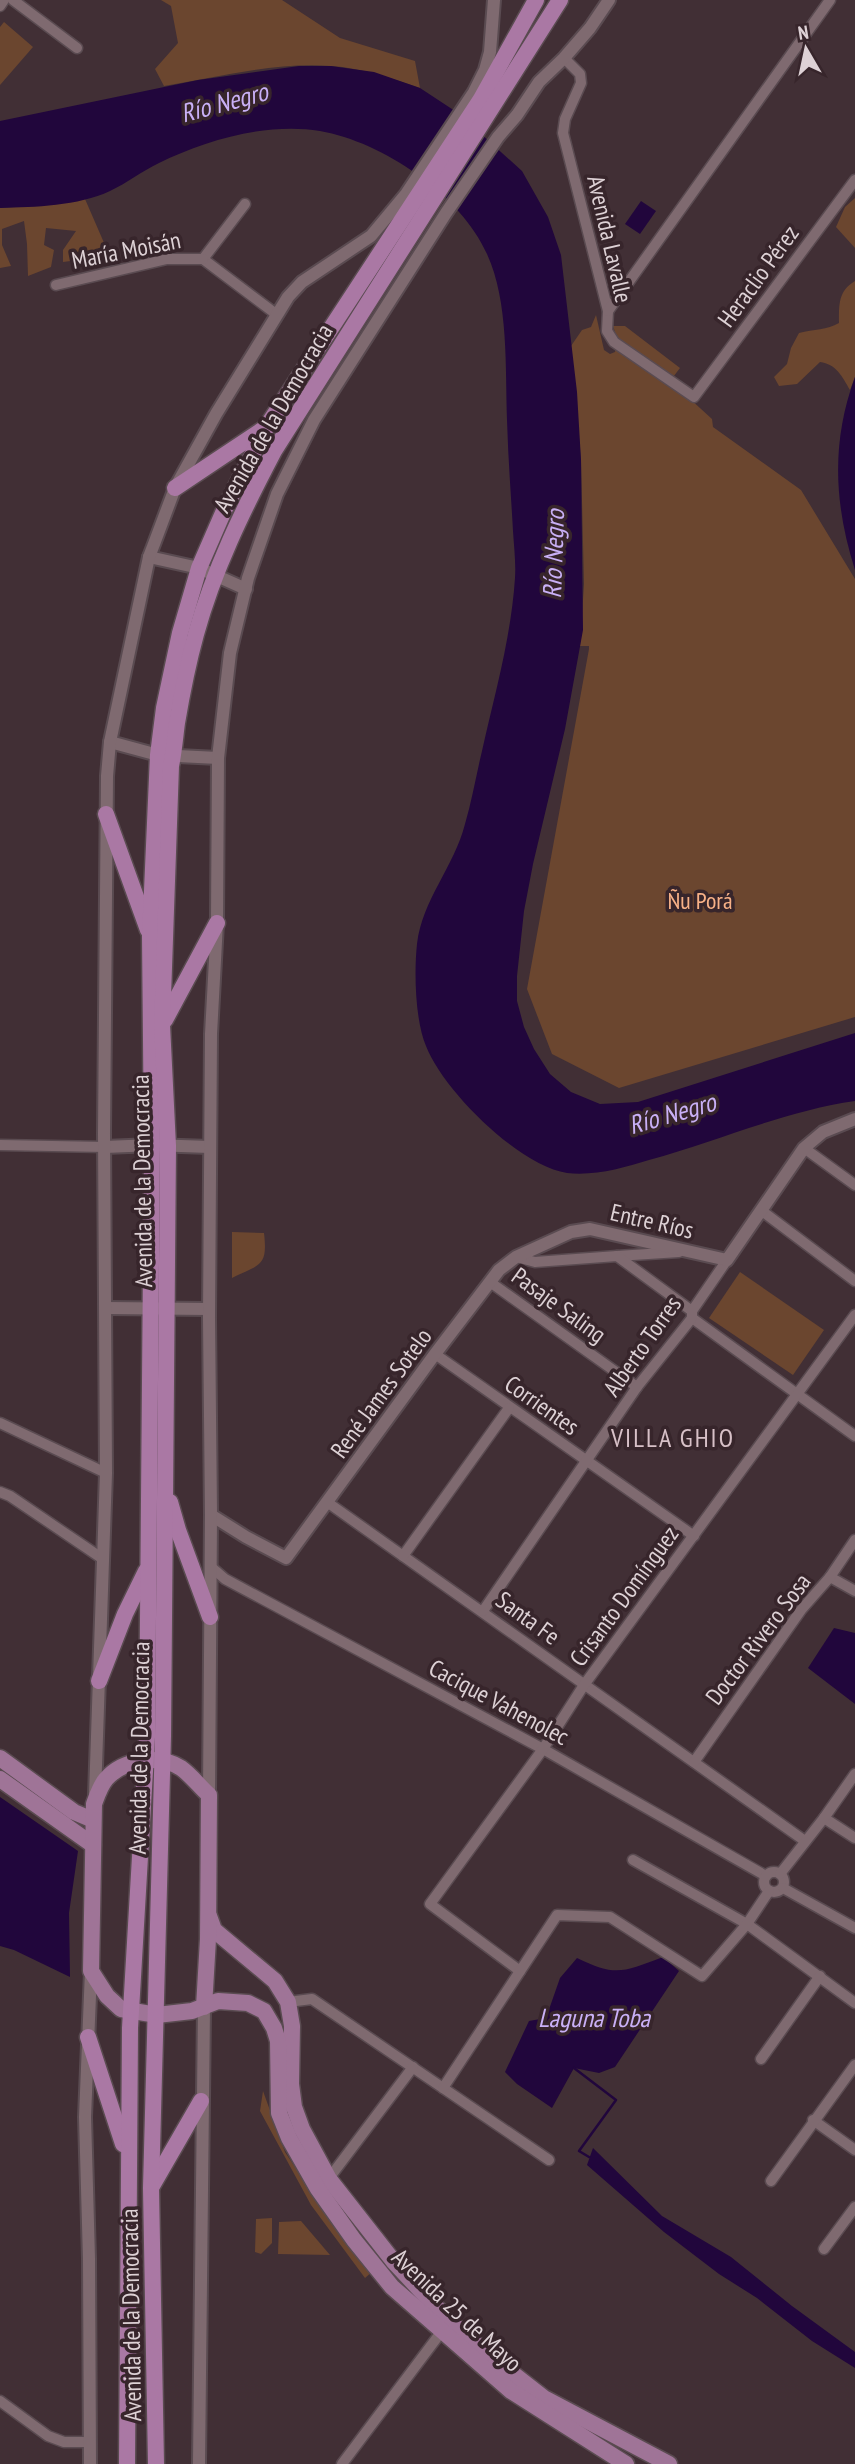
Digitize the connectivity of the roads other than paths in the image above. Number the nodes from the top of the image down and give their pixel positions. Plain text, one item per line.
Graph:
1 (5, 0) edge
2 (13, 0) edge
3 (494, 0) edge
4 (536, 0) edge
5 (560, 0) edge
6 (609, 0) edge
7 (830, 0) edge
8 (0, 6) edge
9 (77, 48) dead end
10 (564, 58) junction
11 (483, 99) junction
12 (855, 180) edge
13 (426, 203) junction
14 (245, 204) dead end
15 (203, 259) junction
16 (56, 285) dead end
17 (608, 311) junction
18 (276, 314) junction
19 (694, 397) joint
20 (267, 426) junction
21 (175, 488) junction
22 (149, 557) junction
23 (199, 568) junction
24 (215, 574) junction
25 (246, 589) junction
26 (110, 743) junction
27 (166, 755) junction
28 (218, 758) junction
29 (106, 814) junction
30 (216, 923) junction
31 (150, 936) junction
32 (162, 1025) junction
33 (852, 1120) edge
34 (0, 1145) edge
35 (160, 1145) junction
36 (105, 1147) junction
37 (210, 1147) junction
38 (804, 1148) junction
39 (855, 1185) edge
40 (762, 1211) junction
41 (686, 1251) junction
42 (617, 1256) junction
43 (516, 1257) junction
44 (727, 1260) junction
45 (855, 1281) edge
46 (490, 1282) junction
47 (106, 1308) junction
48 (158, 1309) junction
49 (209, 1309) junction
50 (692, 1315) junction
51 (855, 1315) edge
52 (435, 1354) junction
53 (637, 1387) junction
54 (797, 1392) junction
55 (509, 1408) junction
56 (0, 1423) edge
57 (855, 1436) edge
58 (586, 1463) junction
59 (106, 1473) junction
60 (165, 1476) junction
61 (0, 1492) edge
62 (327, 1503) junction
63 (211, 1515) junction
64 (694, 1536) junction
65 (855, 1540) edge
66 (403, 1556) junction
67 (103, 1559) junction
68 (149, 1566) junction
69 (211, 1566) junction
70 (830, 1577) junction
71 (855, 1591) edge
72 (483, 1611) junction
73 (210, 1618) junction
74 (99, 1681) junction
75 (584, 1685) junction
76 (543, 1749) junction
77 (0, 1758) edge
78 (145, 1760) junction
79 (162, 1760) junction
80 (694, 1762) junction
81 (855, 1774) edge
82 (0, 1779) edge
83 (209, 1795) junction
84 (94, 1812) junction
85 (824, 1818) junction
86 (855, 1838) edge
87 (805, 1841) junction
88 (93, 1845) junction
89 (633, 1860) dead end
90 (780, 1874) junction
91 (766, 1876) junction
92 (783, 1888) junction
93 (769, 1891) junction
94 (208, 1914) junction
95 (747, 1924) junction
96 (855, 1928) edge
97 (91, 1971) junction
98 (520, 1971) junction
99 (820, 1976) junction
100 (288, 2002) junction
101 (855, 2003) edge
102 (204, 2007) junction
103 (131, 2012) junction
104 (157, 2015) junction
105 (88, 2037) junction
106 (761, 2059) dead end
107 (855, 2065) edge
108 (413, 2067) junction
109 (443, 2088) junction
110 (201, 2101) junction
111 (813, 2120) junction
112 (855, 2150) edge
113 (549, 2160) dead end
114 (129, 2164) junction
115 (771, 2181) dead end
116 (323, 2184) junction
117 (151, 2188) junction
118 (855, 2207) edge
119 (824, 2249) dead end
120 (446, 2327) junction
121 (0, 2401) edge
122 (90, 2442) junction
123 (90, 2464) edge
124 (127, 2464) edge
125 (156, 2464) edge
126 (199, 2464) edge
127 (342, 2464) edge
128 (626, 2464) edge
129 (669, 2464) edge

1 - 8 street
2 - 9 street
3 - 11 street, Avenida de la Democracia
4 - 11 highway, Avenida de la Democracia
5 - 11 highway, Avenida de la Democracia
6 - 10 street, Avenida de la Democracia
7 - 17 street
10 - 13 street, Avenida de la Democracia
10 - 17 street, Avenida Lavalle
11 - 13 highway, Avenida de la Democracia
11 - 13 street, Avenida de la Democracia
12 - 19 street, Heraclio Pérez
13 - 18 street, Avenida de la Democracia
13 - 20 highway, Avenida de la Democracia
13 - 24 highway, Avenida de la Democracia
13 - 25 street, Avenida de la Democracia
14 - 15 street
15 - 16 street, María Moisán
15 - 18 street
17 - 19 street, Avenida Lavalle
18 - 21 street, Avenida de la Democracia
20 - 21 highway
20 - 23 highway, Avenida de la Democracia
21 - 22 street, Avenida de la Democracia
22 - 23 street
22 - 26 street, Avenida de la Democracia
23 - 24 street
23 - 27 highway, Avenida de la Democracia
24 - 25 street
24 - 27 highway, Avenida de la Democracia
25 - 28 street, Avenida de la Democracia
26 - 27 street
26 - 29 street, Avenida de la Democracia
27 - 28 street
27 - 31 highway, Avenida de la Democracia
27 - 32 highway, Avenida de la Democracia
28 - 30 street, Avenida de la Democracia
29 - 31 highway
29 - 36 street, Avenida de la Democracia
30 - 32 highway
30 - 37 street, Avenida de la Democracia
31 - 35 highway, Avenida de la Democracia
32 - 35 highway, Avenida de la Democracia
33 - 38 street, Alberto Torres
34 - 36 street
35 - 36 street
35 - 37 street
35 - 48 highway, Avenida de la Democracia
36 - 47 street, Avenida de la Democracia
37 - 49 street, Avenida de la Democracia
38 - 39 street
38 - 40 street, Alberto Torres
40 - 44 street, Alberto Torres
40 - 45 street
41 - 42 street
41 - 43 street, Entre Ríos
41 - 44 street, Entre Ríos
42 - 43 street, Entre Ríos
42 - 50 street, Entre Ríos
43 - 46 street, René James Sotelo
44 - 50 street, Alberto Torres
46 - 52 street, René James Sotelo
46 - 53 street, Pasaje Saling
47 - 48 street
47 - 59 street, Avenida de la Democracia
48 - 49 street
48 - 60 highway, Avenida de la Democracia
48 - 68 highway, Avenida de la Democracia
49 - 63 street, Avenida de la Democracia
50 - 53 street, Alberto Torres
50 - 54 street, Entre Ríos
51 - 54 street, Crisanto Domínguez
52 - 55 street, Corrientes
52 - 62 street, René James Sotelo
53 - 58 street, Alberto Torres
54 - 57 street, Entre Ríos
54 - 64 street, Crisanto Domínguez
55 - 58 street, Corrientes
55 - 66 street
56 - 59 street
58 - 64 street, Corrientes
58 - 72 street, Alberto Torres
59 - 67 street, Avenida de la Democracia
60 - 73 highway
60 - 79 highway, Avenida de la Democracia
61 - 67 street
62 - 63 street, René James Sotelo
62 - 66 street, Santa Fe
63 - 69 street, Avenida de la Democracia
64 - 75 street, Crisanto Domínguez
65 - 70 street, Doctor Rivero Sosa
66 - 72 street, Santa Fe
67 - 74 street, Avenida de la Democracia
68 - 74 highway
68 - 78 highway, Avenida de la Democracia
69 - 73 street, Avenida de la Democracia
69 - 76 street, Cacique Vahenolec
70 - 71 street
70 - 80 street, Doctor Rivero Sosa
72 - 75 street, Santa Fe
73 - 83 street, Avenida de la Democracia
74 - 84 street, Avenida de la Democracia
75 - 76 street, Crisanto Domínguez
75 - 80 street, Santa Fe
76 - 91 street, Cacique Vahenolec
76 - 98 street, Crisanto Domínguez
77 - 84 main road
78 - 79 main road
78 - 84 main road
78 - 103 highway, Avenida de la Democracia
79 - 83 main road
79 - 104 highway, Avenida de la Democracia
80 - 87 street, Santa Fe
81 - 85 street
82 - 88 main road
83 - 94 main road
84 - 88 main road
85 - 86 street
85 - 87 street
87 - 90 street
88 - 97 main road
89 - 95 street
90 - 91 street
90 - 92 street
91 - 93 street
92 - 93 street
92 - 96 street
93 - 95 street
94 - 100 main road
94 - 102 main road
95 - 98 street
95 - 99 street
97 - 103 main road
97 - 105 street, Avenida de la Democracia
98 - 109 street
99 - 101 street
99 - 106 street
100 - 108 street
100 - 116 main road, Avenida 25 de Mayo
102 - 104 main road, Avenida 25 de Mayo
102 - 110 street
102 - 116 main road, Avenida 25 de Mayo
103 - 104 main road, Avenida 25 de Mayo
103 - 114 highway, Avenida de la Democracia
104 - 117 highway, Avenida de la Democracia
105 - 114 highway
105 - 122 street, Avenida de la Democracia
107 - 111 street
108 - 109 street
108 - 116 street
109 - 113 street
110 - 117 highway
110 - 126 street
111 - 112 street
111 - 115 street
114 - 124 highway, Avenida de la Democracia
116 - 120 main road, Avenida 25 de Mayo
117 - 125 highway, Avenida de la Democracia
118 - 119 street
120 - 127 street
120 - 128 main road, Avenida 25 de Mayo
120 - 129 main road, Avenida 25 de Mayo
121 - 122 street
122 - 123 street, Avenida de la Democracia

